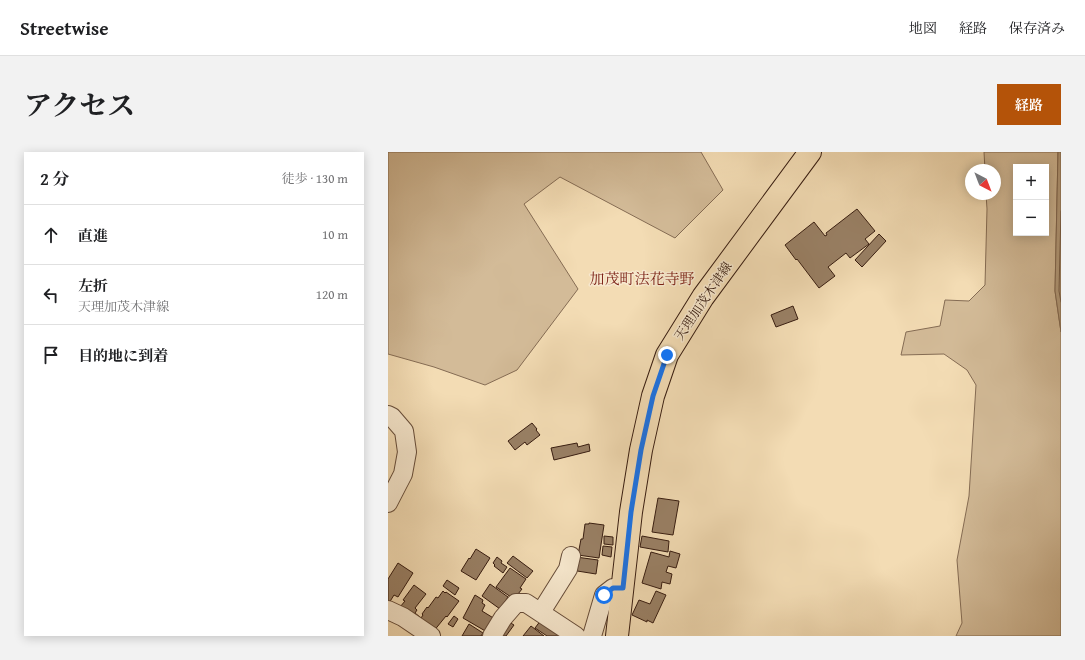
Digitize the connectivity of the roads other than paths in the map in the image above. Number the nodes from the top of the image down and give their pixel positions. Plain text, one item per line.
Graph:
1 (810, 152) edge
2 (388, 415) edge
3 (388, 503) edge
4 (571, 556) dead end
5 (623, 588) junction
6 (388, 610) edge
7 (541, 612) junction
8 (431, 636) edge
9 (492, 636) edge
10 (576, 636) edge
11 (592, 636) edge
12 (617, 636) edge

1 - 5 main road, 天理加茂木津線
2 - 3 street
4 - 7 street
5 - 11 street
5 - 12 main road, 天理加茂木津線
6 - 8 street
7 - 9 street
7 - 10 street

